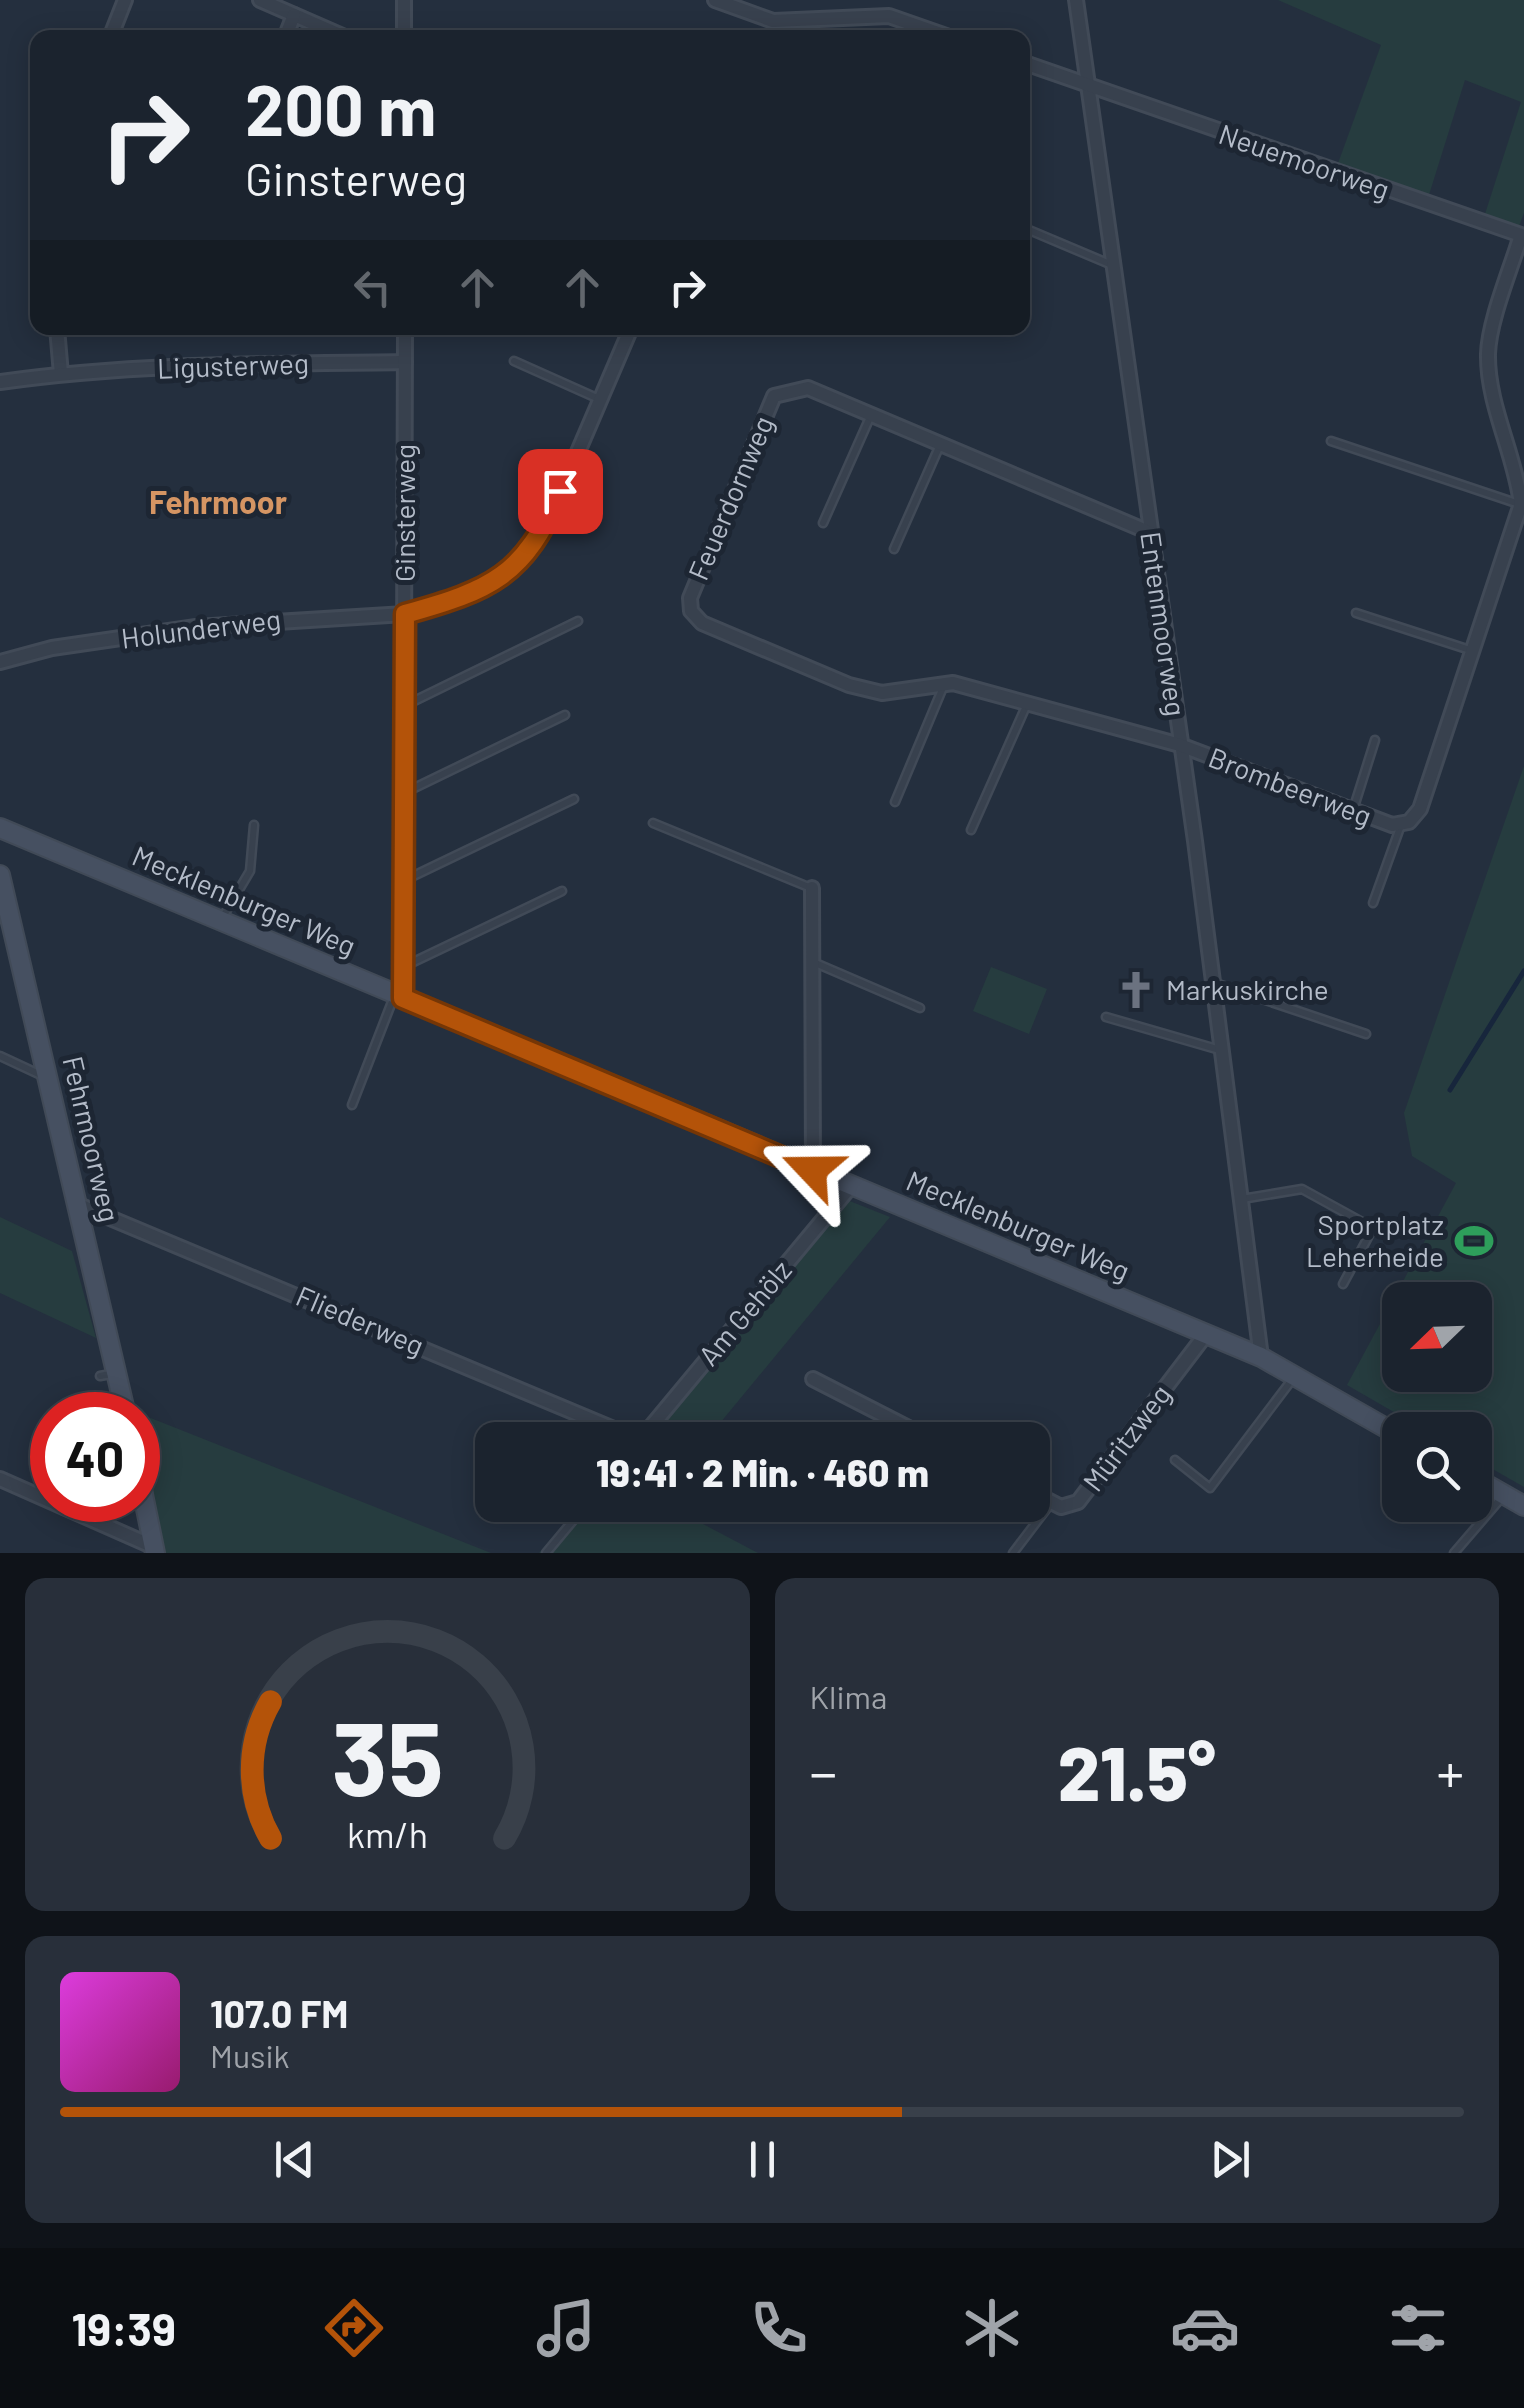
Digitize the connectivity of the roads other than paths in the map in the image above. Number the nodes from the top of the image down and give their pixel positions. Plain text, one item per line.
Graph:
1 (125, 0) edge
2 (260, 0) edge
3 (404, 0) edge
4 (715, 0) edge
5 (1076, 0) edge
6 (294, 15) junction
7 (113, 30) edge
8 (287, 30) edge
9 (329, 30) edge
10 (404, 30) edge
11 (930, 30) edge
12 (1030, 65) edge
13 (1088, 86) junction
14 (1030, 230) edge
15 (1521, 235) joint
16 (1113, 266) junction
17 (58, 335) edge
18 (405, 335) edge
19 (628, 335) edge
20 (514, 361) dead end
21 (405, 362) junction
22 (61, 374) junction
23 (0, 382) edge
24 (599, 399) junction
25 (871, 414) junction
26 (1331, 440) dead end
27 (941, 444) junction
28 (1520, 504) junction
29 (822, 523) dead end
30 (1151, 533) junction
31 (894, 549) dead end
32 (1356, 612) dead end
33 (405, 614) junction
34 (578, 621) dead end
35 (1473, 651) junction
36 (0, 662) edge
37 (944, 684) junction
38 (1028, 703) junction
39 (405, 706) junction
40 (566, 715) dead end
41 (1375, 740) dead end
42 (1180, 745) junction
43 (405, 792) junction
44 (574, 800) dead end
45 (894, 802) dead end
46 (1353, 810) junction
47 (653, 823) dead end
48 (254, 825) dead end
49 (1401, 826) junction
50 (0, 828) edge
51 (971, 830) dead end
52 (0, 875) edge
53 (404, 881) junction
54 (812, 888) joint
55 (562, 891) dead end
56 (1373, 903) dead end
57 (220, 921) junction
58 (812, 961) junction
59 (404, 967) junction
60 (1212, 982) junction
61 (399, 996) junction
62 (920, 1008) dead end
63 (1106, 1017) dead end
64 (1366, 1034) dead end
65 (1221, 1050) junction
66 (0, 1056) edge
67 (48, 1079) junction
68 (352, 1105) dead end
69 (812, 1170) junction
70 (851, 1186) junction
71 (1240, 1199) junction
72 (79, 1205) junction
73 (1343, 1284) dead end
74 (1206, 1334) junction
75 (1261, 1358) junction
76 (1295, 1376) junction
77 (813, 1378) dead end
78 (116, 1392) edge
79 (597, 1422) edge
80 (655, 1422) edge
81 (897, 1422) edge
82 (1382, 1426) edge
83 (1175, 1460) dead end
84 (0, 1478) edge
85 (1492, 1488) edge
86 (1504, 1495) junction
87 (1052, 1502) joint
88 (1524, 1506) edge
89 (149, 1522) edge
90 (572, 1522) edge
91 (155, 1550) edge
92 (546, 1553) edge
93 (1013, 1553) edge
94 (1454, 1553) edge

1 - 7 street
2 - 6 street
3 - 10 street
4 - 11 street
5 - 13 street, Entenmoorweg
6 - 8 street
6 - 9 street
12 - 13 street, Neuemoorweg
13 - 15 street, Neuemoorweg
13 - 16 street, Entenmoorweg
14 - 16 lane
15 - 28 street, Brombeerweg
16 - 30 street, Entenmoorweg
17 - 22 street
18 - 21 street, Ginsterweg
19 - 24 street, Holunderweg
20 - 24 lane
21 - 22 street, Ligusterweg
21 - 33 street, Ginsterweg
22 - 23 street, Ligusterweg
24 - 33 street, Holunderweg
25 - 27 street, Feuerdornweg
25 - 29 lane
25 - 37 street, Feuerdornweg
26 - 28 lane
27 - 30 street, Feuerdornweg
27 - 31 lane
28 - 35 street, Brombeerweg
30 - 42 street, Entenmoorweg
32 - 35 lane
33 - 36 street, Holunderweg
33 - 39 street, Ginsterweg
34 - 39 lane
35 - 49 street, Brombeerweg
37 - 38 street, Feuerdornweg
37 - 45 lane
38 - 42 street, Feuerdornweg
38 - 51 lane
39 - 43 street, Ginsterweg
40 - 43 lane
41 - 46 lane
42 - 46 street, Brombeerweg
42 - 60 street, Entenmoorweg
43 - 53 street, Ginsterweg
44 - 53 lane
46 - 49 street, Brombeerweg
47 - 54 lane
48 - 57 lane
49 - 56 lane, Brombeerweg
50 - 57 street, Mecklenburger Weg
52 - 67 street, Fehrmoorweg
53 - 59 street, Ginsterweg
54 - 58 street
55 - 59 lane
57 - 61 street, Mecklenburger Weg
58 - 62 lane
58 - 69 street
59 - 61 street, Ginsterweg
60 - 64 lane
60 - 65 street, Entenmoorweg
61 - 68 lane
61 - 69 street, Mecklenburger Weg
63 - 65 lane
65 - 71 street, Entenmoorweg
66 - 67 lane
67 - 72 street, Fehrmoorweg
69 - 70 street, Mecklenburger Weg
70 - 74 street, Mecklenburger Weg
70 - 80 street, Am Gehölz
71 - 73 lane
71 - 75 street, Entenmoorweg
72 - 78 street, Fehrmoorweg
72 - 79 street, Fliederweg
74 - 75 street, Mecklenburger Weg
74 - 87 street, Müritzweg
75 - 76 street, Mecklenburger Weg
76 - 82 street, Mecklenburger Weg
76 - 83 lane
77 - 81 street
84 - 91 street
85 - 86 street
86 - 88 street
86 - 94 lane
87 - 93 lane
89 - 91 street
90 - 92 lane

